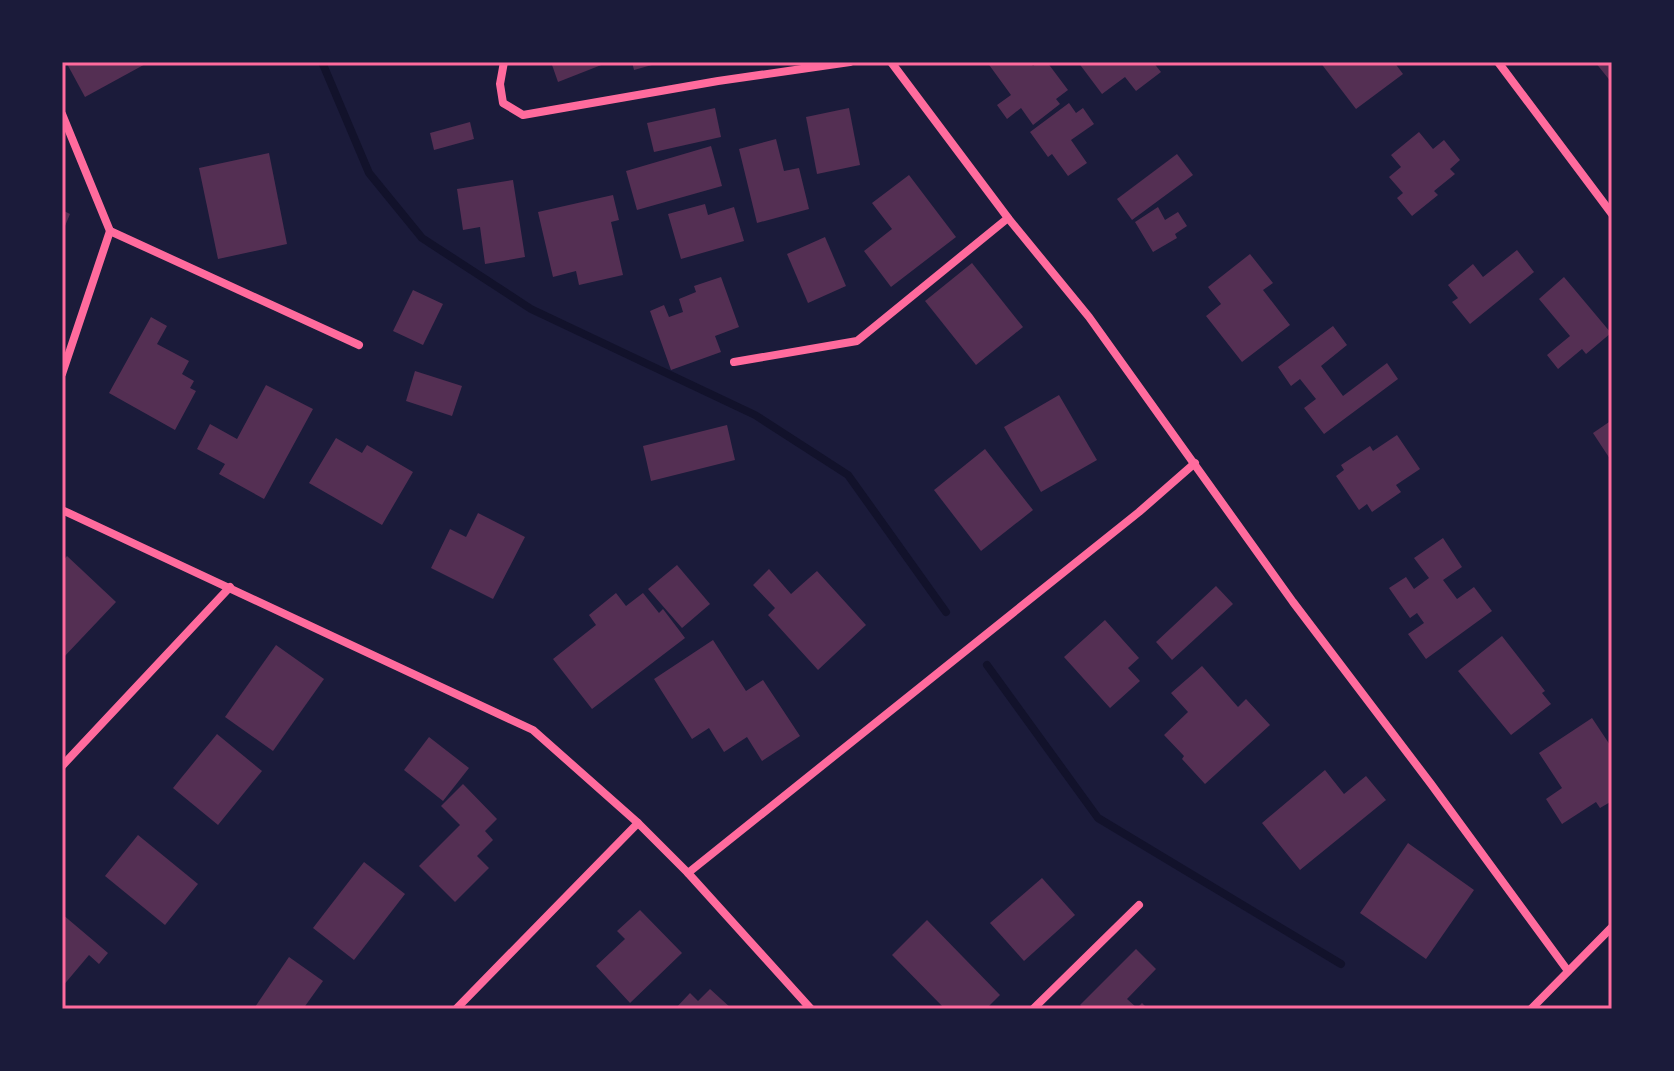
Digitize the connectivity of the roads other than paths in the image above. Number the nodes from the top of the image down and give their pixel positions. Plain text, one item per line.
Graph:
1 (504, 62) edge
2 (850, 62) edge
3 (891, 62) edge
4 (1498, 62) edge
5 (62, 114) edge
6 (1612, 214) edge
7 (1008, 218) junction
8 (110, 231) junction
9 (359, 345) dead end
10 (734, 362) dead end
11 (62, 374) edge
12 (1195, 463) junction
13 (62, 510) edge
14 (230, 587) junction
15 (62, 766) edge
16 (638, 823) junction
17 (688, 873) junction
18 (1139, 905) dead end
19 (1612, 927) edge
20 (1568, 971) junction
21 (456, 1009) edge
22 (811, 1009) edge
23 (1033, 1009) edge
24 (1531, 1009) edge

1 - 2 street
3 - 7 street
4 - 6 street
5 - 8 street
7 - 10 street
7 - 12 street
8 - 9 street
8 - 11 street
12 - 17 street
12 - 20 street
13 - 14 street
14 - 15 street
14 - 16 street
16 - 17 street
16 - 21 street
17 - 22 street
18 - 23 street
19 - 20 street
20 - 24 street

